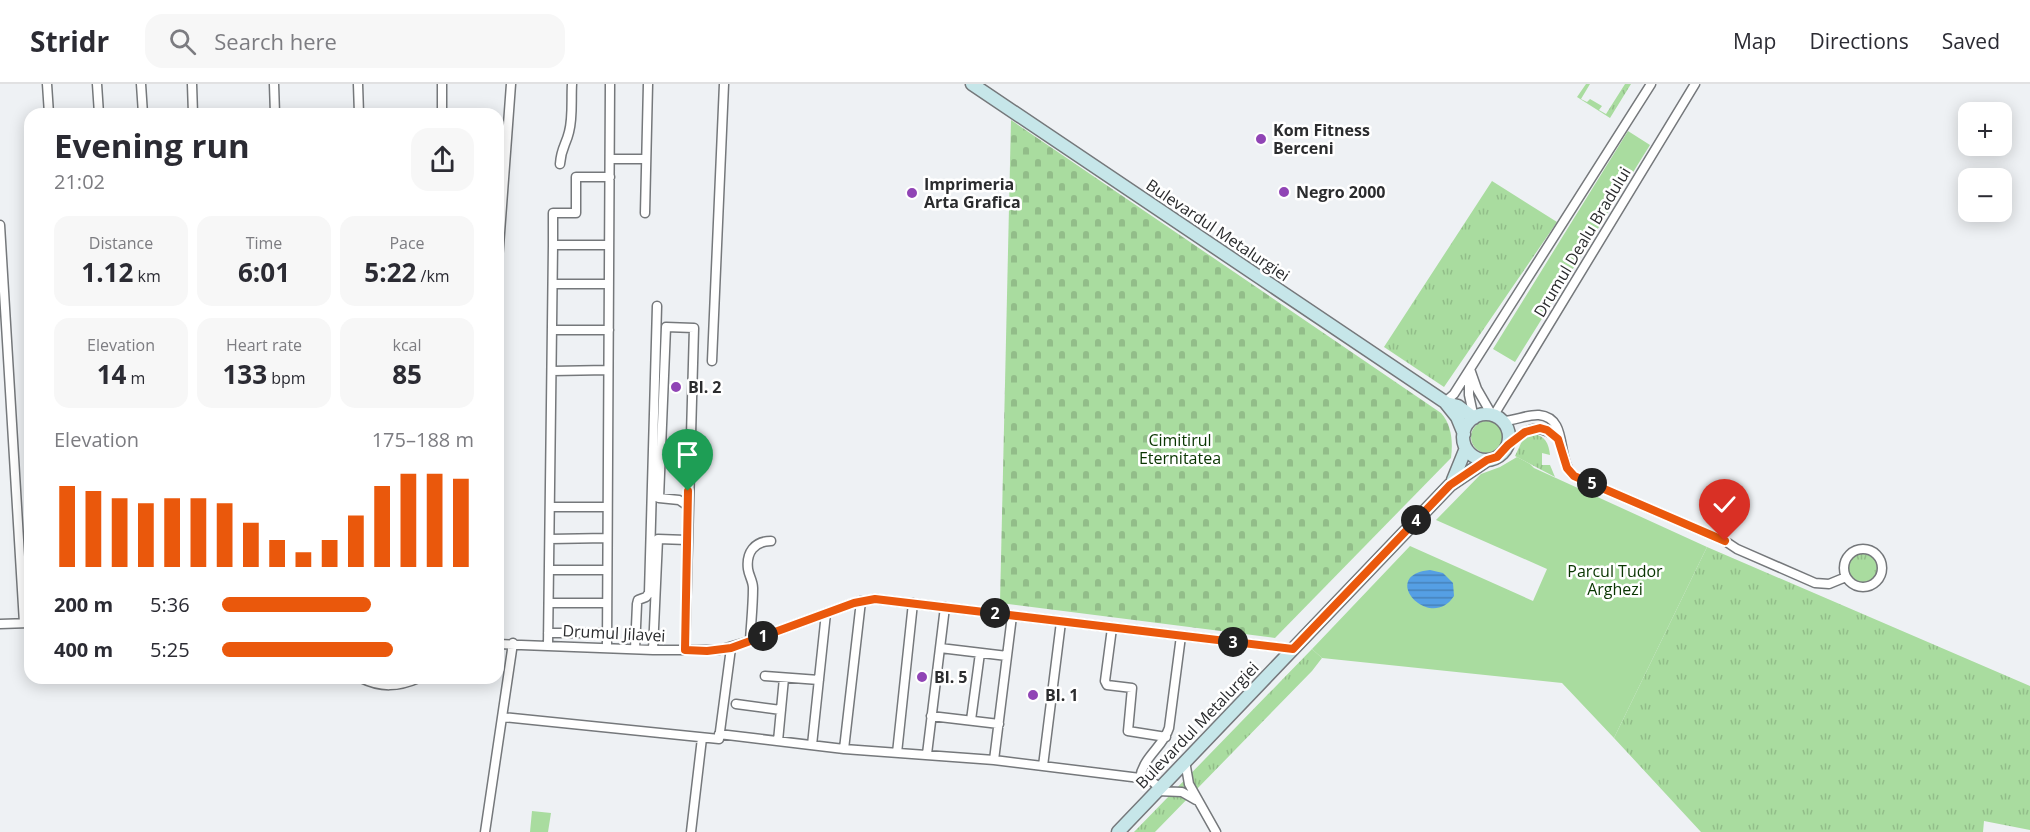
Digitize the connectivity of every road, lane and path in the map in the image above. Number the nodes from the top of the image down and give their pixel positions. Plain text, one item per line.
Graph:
1 (47, 84) edge
2 (97, 84) edge
3 (141, 84) edge
4 (192, 84) edge
5 (274, 84) edge
6 (358, 84) edge
7 (442, 84) edge
8 (511, 84) edge
9 (572, 84) edge
10 (610, 84) edge
11 (648, 84) edge
12 (724, 84) edge
13 (972, 84) edge
14 (1651, 84) edge
15 (1695, 84) edge
16 (49, 108) edge
17 (99, 108) edge
18 (143, 108) edge
19 (194, 108) edge
20 (275, 108) edge
21 (359, 108) edge
22 (442, 108) edge
23 (610, 159) junction
24 (646, 159) junction
25 (560, 164) dead end
26 (610, 177) junction
27 (504, 179) edge
28 (645, 213) dead end
29 (0, 225) edge
30 (553, 245) junction
31 (609, 245) junction
32 (553, 284) junction
33 (609, 284) junction
34 (657, 306) dead end
35 (552, 330) junction
36 (609, 330) junction
37 (712, 361) dead end
38 (1470, 369) junction
39 (552, 370) junction
40 (608, 370) junction
41 (1449, 398) junction
42 (1496, 417) junction
43 (1474, 418) junction
44 (1464, 434) junction
45 (1560, 441) junction
46 (1508, 445) junction
47 (1466, 448) junction
48 (1487, 460) junction
49 (1450, 485) junction
50 (688, 506) junction
51 (550, 507) junction
52 (608, 507) junction
53 (550, 538) junction
54 (607, 538) junction
55 (687, 540) junction
56 (771, 541) dead end
57 (549, 570) junction
58 (607, 570) junction
59 (1846, 577) junction
60 (24, 579) edge
61 (861, 601) junction
62 (549, 603) junction
63 (607, 603) junction
64 (913, 603) junction
65 (945, 607) junction
66 (826, 613) junction
67 (1012, 616) junction
68 (1061, 621) junction
69 (24, 623) edge
70 (0, 624) edge
71 (1112, 628) junction
72 (548, 633) junction
73 (607, 633) junction
74 (1181, 636) junction
75 (750, 641) junction
76 (513, 643) junction
77 (504, 644) edge
78 (548, 645) junction
79 (607, 648) junction
80 (731, 648) junction
81 (940, 648) junction
82 (635, 649) junction
83 (1293, 649) junction
84 (653, 650) junction
85 (685, 650) junction
86 (980, 652) junction
87 (1007, 656) junction
88 (765, 676) dead end
89 (784, 678) junction
90 (819, 680) junction
91 (379, 684) edge
92 (402, 684) edge
93 (736, 704) dead end
94 (781, 710) junction
95 (931, 716) junction
96 (503, 717) junction
97 (971, 720) junction
98 (999, 724) junction
99 (719, 734) junction
100 (1166, 736) junction
101 (702, 738) junction
102 (778, 741) junction
103 (812, 745) junction
104 (844, 749) junction
105 (897, 753) junction
106 (927, 754) junction
107 (994, 760) junction
108 (1185, 761) junction
109 (1043, 766) junction
110 (1140, 778) junction
111 (1159, 790) junction
112 (1198, 802) junction
113 (485, 832) edge
114 (691, 832) edge
115 (1118, 832) edge
116 (1216, 832) edge

1 - 16 street
2 - 17 street
3 - 18 street
4 - 19 street
5 - 20 street
6 - 21 street
7 - 22 street
8 - 27 street
9 - 25 street
10 - 23 street
11 - 24 street
12 - 37 street
13 - 41 main road, Bulevardul Metalurgiei
14 - 38 street
15 - 42 street, Drumul Dealu Bradului
23 - 24 street
23 - 26 street
24 - 28 street
26 - 30 street
26 - 31 street
29 - 60 street
30 - 31 street
30 - 32 street
31 - 33 street
32 - 33 street
32 - 35 street
33 - 36 street
34 - 82 street
35 - 36 street
35 - 39 street
36 - 40 street
38 - 41 street
38 - 42 street
38 - 43 street
39 - 40 street
39 - 51 street
40 - 52 street
41 - 43 main road, Bulevardul Metalurgiei
41 - 44 main road, Bulevardul Metalurgiei
42 - 43 main road
42 - 45 street
42 - 46 main road
43 - 44 main road
44 - 47 main road
45 - 46 street
45 - 59 street
46 - 48 main road
47 - 48 main road
47 - 49 main road, Bulevardul Metalurgiei
48 - 49 main road, Bulevardul Metalurgiei
49 - 83 main road, Bulevardul Metalurgiei
50 - 50 street
50 - 55 street
51 - 52 street
51 - 53 street
52 - 54 street
53 - 54 street
53 - 57 street
54 - 58 street
55 - 84 street
55 - 85 street
56 - 75 street
57 - 58 street
57 - 62 street
58 - 63 street
59 - 59 street
61 - 64 street, Drumul Jilavei
61 - 66 street, Drumul Jilavei
61 - 104 street
62 - 63 street
62 - 72 street
63 - 73 street
64 - 65 street, Drumul Jilavei
64 - 105 street
65 - 67 street, Drumul Jilavei
65 - 81 street
66 - 75 street, Drumul Jilavei
66 - 90 street
67 - 68 street, Drumul Jilavei
67 - 87 street
68 - 71 street, Drumul Jilavei
68 - 109 street
69 - 70 street
71 - 74 street, Drumul Jilavei
71 - 100 street
72 - 73 street
72 - 78 street
73 - 79 street
74 - 83 street, Drumul Jilavei
74 - 100 street
75 - 80 street, Drumul Jilavei
76 - 77 street, Drumul Jilavei
76 - 78 street, Drumul Jilavei
76 - 96 street
78 - 79 street, Drumul Jilavei
79 - 82 street, Drumul Jilavei
80 - 85 street, Drumul Jilavei
80 - 99 street
81 - 86 street
81 - 95 street
82 - 84 street, Drumul Jilavei
83 - 108 main road, Bulevardul Metalurgiei
84 - 85 street, Drumul Jilavei
86 - 87 street
86 - 97 street
87 - 98 street
88 - 89 street
89 - 90 street
89 - 94 street
90 - 103 street
91 - 92 street
93 - 94 street
94 - 102 street
95 - 97 street
95 - 106 street
96 - 101 street
96 - 113 street
97 - 98 street
98 - 107 street
99 - 101 street
99 - 102 street
100 - 110 street
101 - 114 street
102 - 103 street
103 - 104 street
104 - 105 street
105 - 106 street
106 - 107 street
107 - 109 street
108 - 111 main road, Bulevardul Metalurgiei
108 - 112 street
109 - 110 street
110 - 111 street
111 - 112 street
111 - 115 main road, Bulevardul Metalurgiei
112 - 116 street

